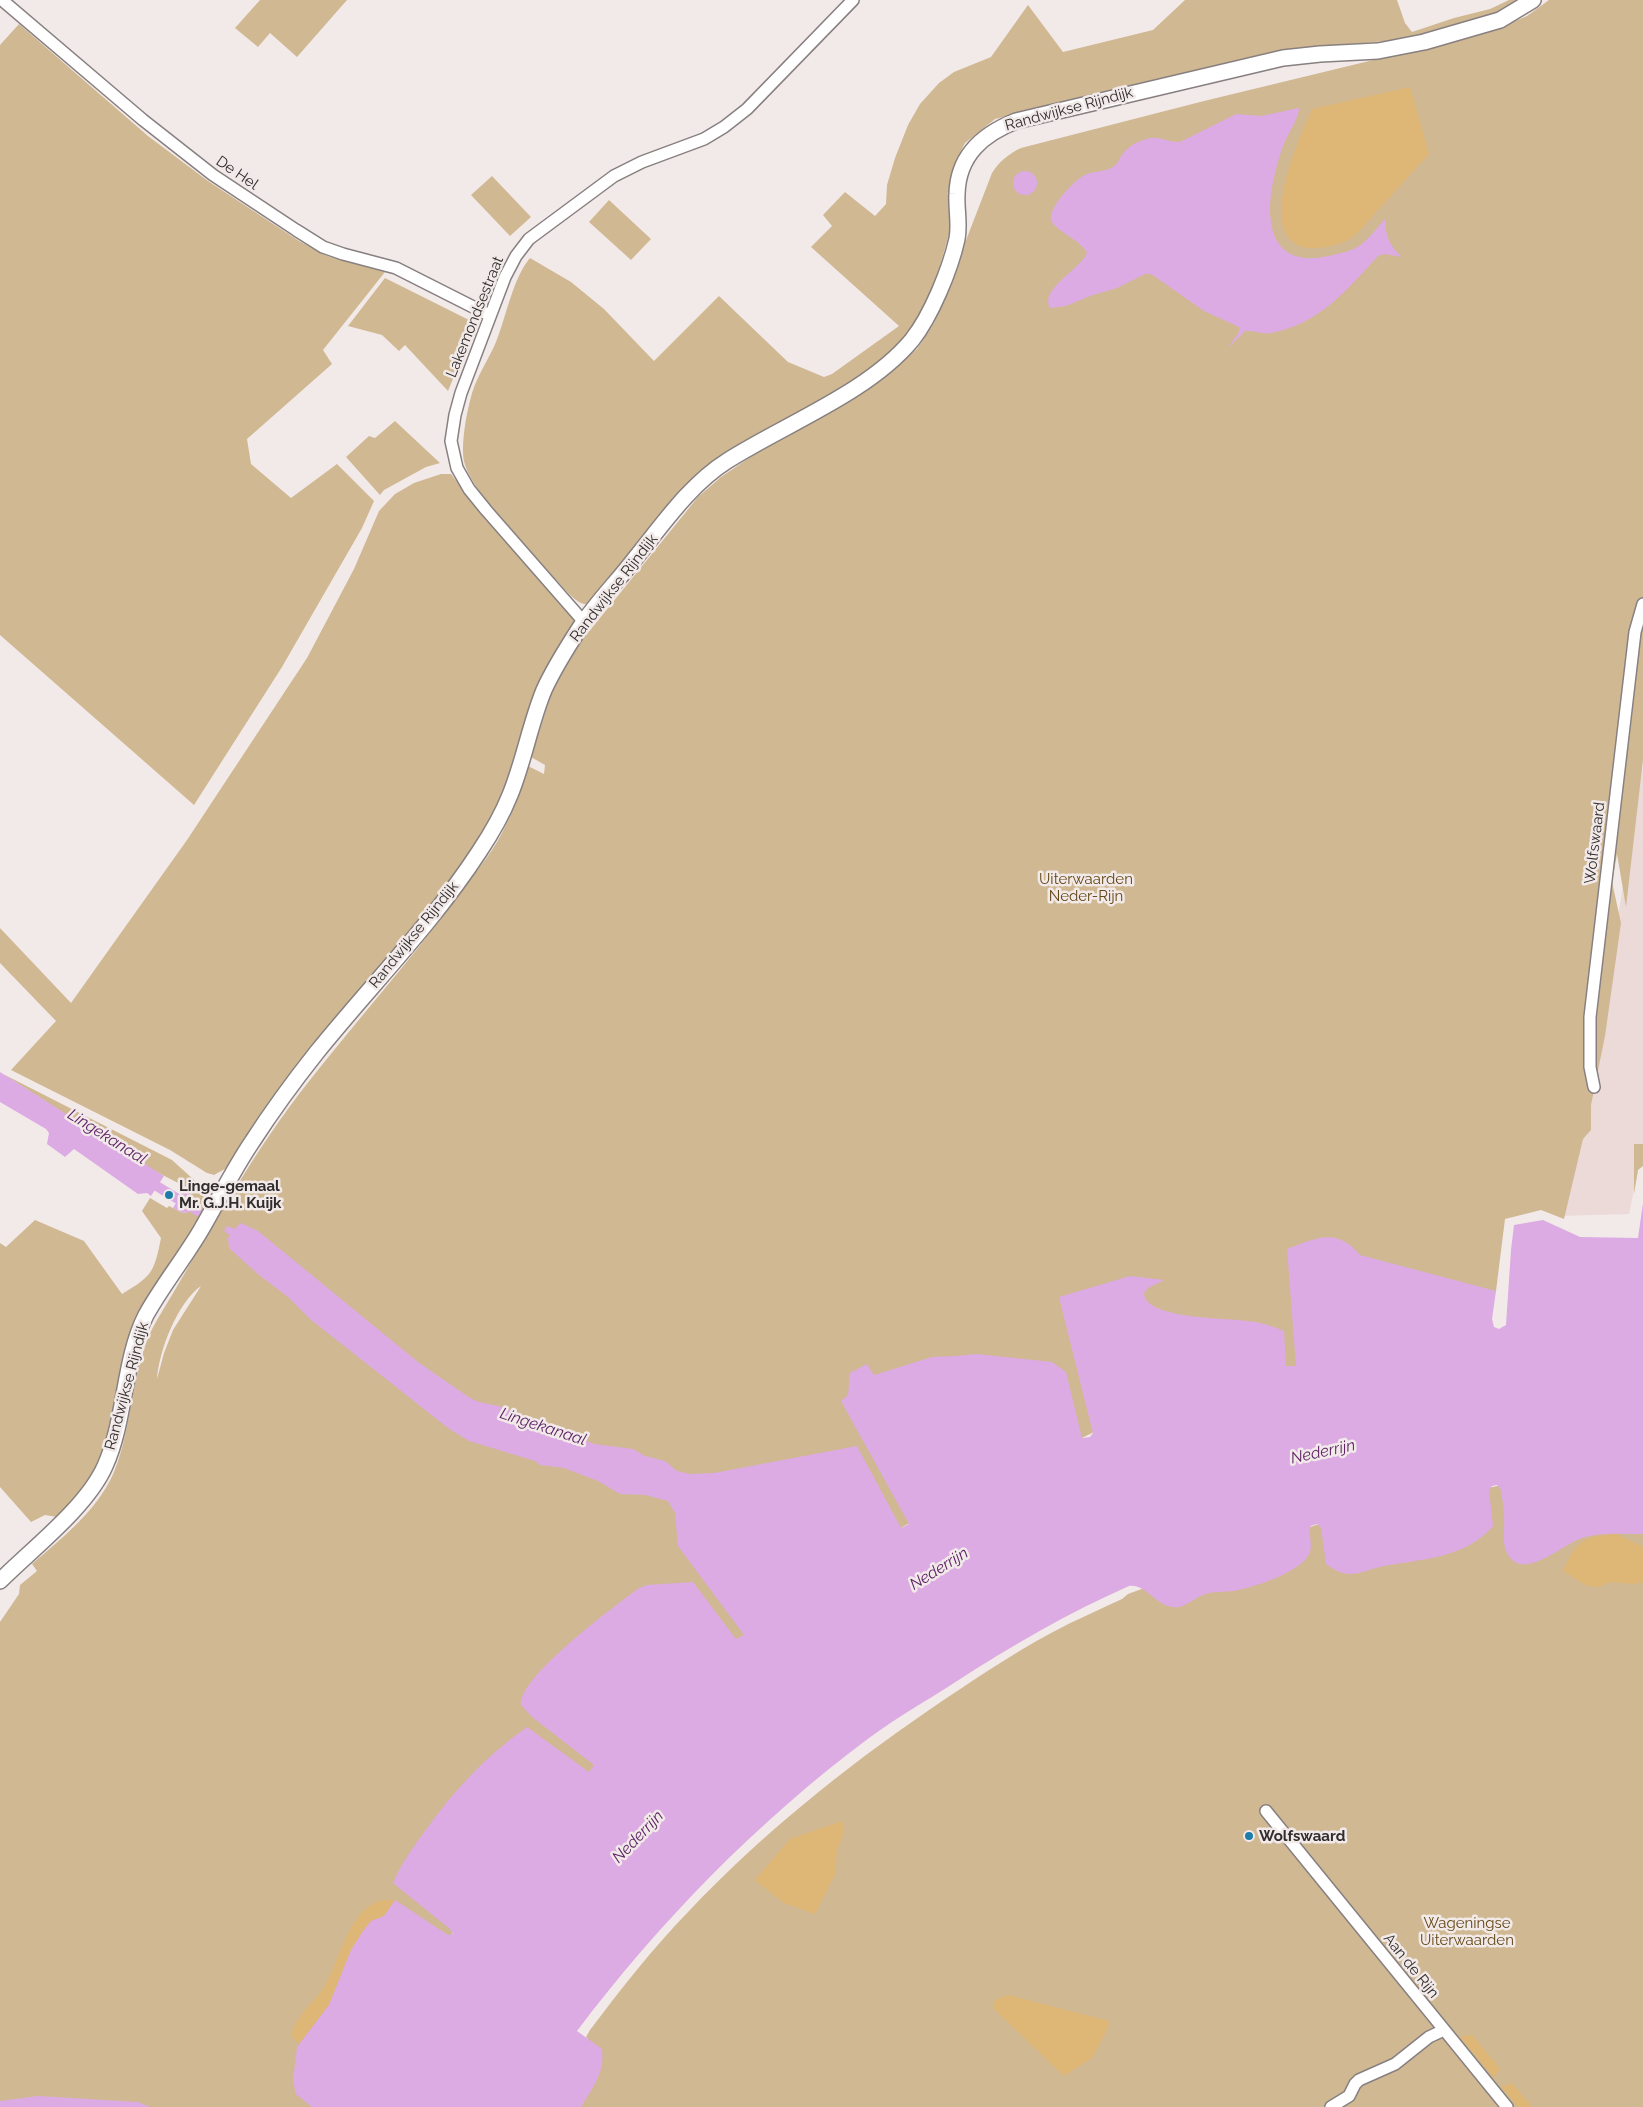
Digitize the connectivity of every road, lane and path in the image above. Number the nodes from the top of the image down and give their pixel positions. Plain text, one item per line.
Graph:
1 (2, 0) edge
2 (853, 0) edge
3 (1533, 0) edge
4 (489, 316) junction
5 (1643, 604) edge
6 (584, 622) junction
7 (1594, 1087) dead end
8 (0, 1581) edge
9 (1266, 1811) dead end
10 (1444, 2030) junction
11 (1331, 2107) edge
12 (1508, 2107) edge

1 - 4 street, De Hel
2 - 4 street, Lakemondsestraat
3 - 6 street, Randwijkse Rijndijk
4 - 6 street, Lakemondsestraat
5 - 7 street, Wolfswaard
6 - 8 street, Randwijkse Rijndijk
9 - 10 street, Aan de Rijn
10 - 11 street
10 - 12 street, Aan de Rijn

